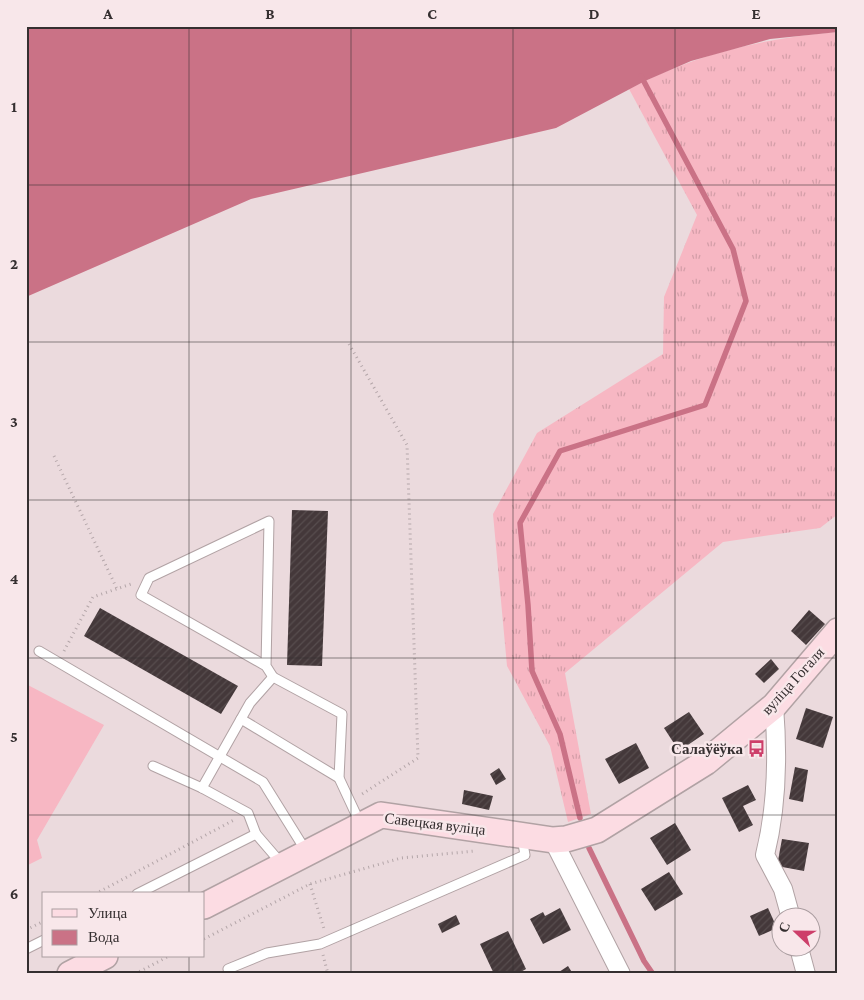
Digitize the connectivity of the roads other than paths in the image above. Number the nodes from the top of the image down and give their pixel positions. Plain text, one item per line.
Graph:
1 (838, 631) edge
2 (39, 651) dead end
3 (266, 666) junction
4 (273, 677) junction
5 (774, 706) junction
6 (241, 719) junction
7 (220, 756) junction
8 (153, 766) dead end
9 (340, 778) junction
10 (202, 788) junction
11 (362, 825) junction
12 (596, 830) joint
13 (256, 834) junction
14 (521, 836) junction
15 (553, 840) junction
16 (307, 853) junction
17 (283, 865) junction
18 (141, 892) edge
19 (205, 905) edge
20 (788, 908) edge
21 (42, 941) edge
22 (26, 949) edge
23 (101, 958) edge
24 (802, 958) edge
25 (228, 969) dead end
26 (70, 974) edge
27 (621, 974) edge
28 (806, 974) edge

1 - 5 street, вуліца Гогаля
2 - 7 lane
3 - 3 lane
3 - 4 lane
4 - 6 lane
4 - 9 lane
5 - 12 street, вуліца Гогаля
5 - 20 street
6 - 7 lane
6 - 9 lane
7 - 10 lane
7 - 16 lane
8 - 10 lane
9 - 11 lane
10 - 13 lane
11 - 14 street, Савецкая вуліца
11 - 16 street, Савецкая вуліца
12 - 15 street, Савецкая вуліца
13 - 17 lane
13 - 18 lane
14 - 15 street, Савецкая вуліца
14 - 25 lane
15 - 27 street
16 - 17 street, Савецкая вуліца
17 - 19 street, Савецкая вуліца
21 - 22 lane
23 - 26 street
24 - 28 street

